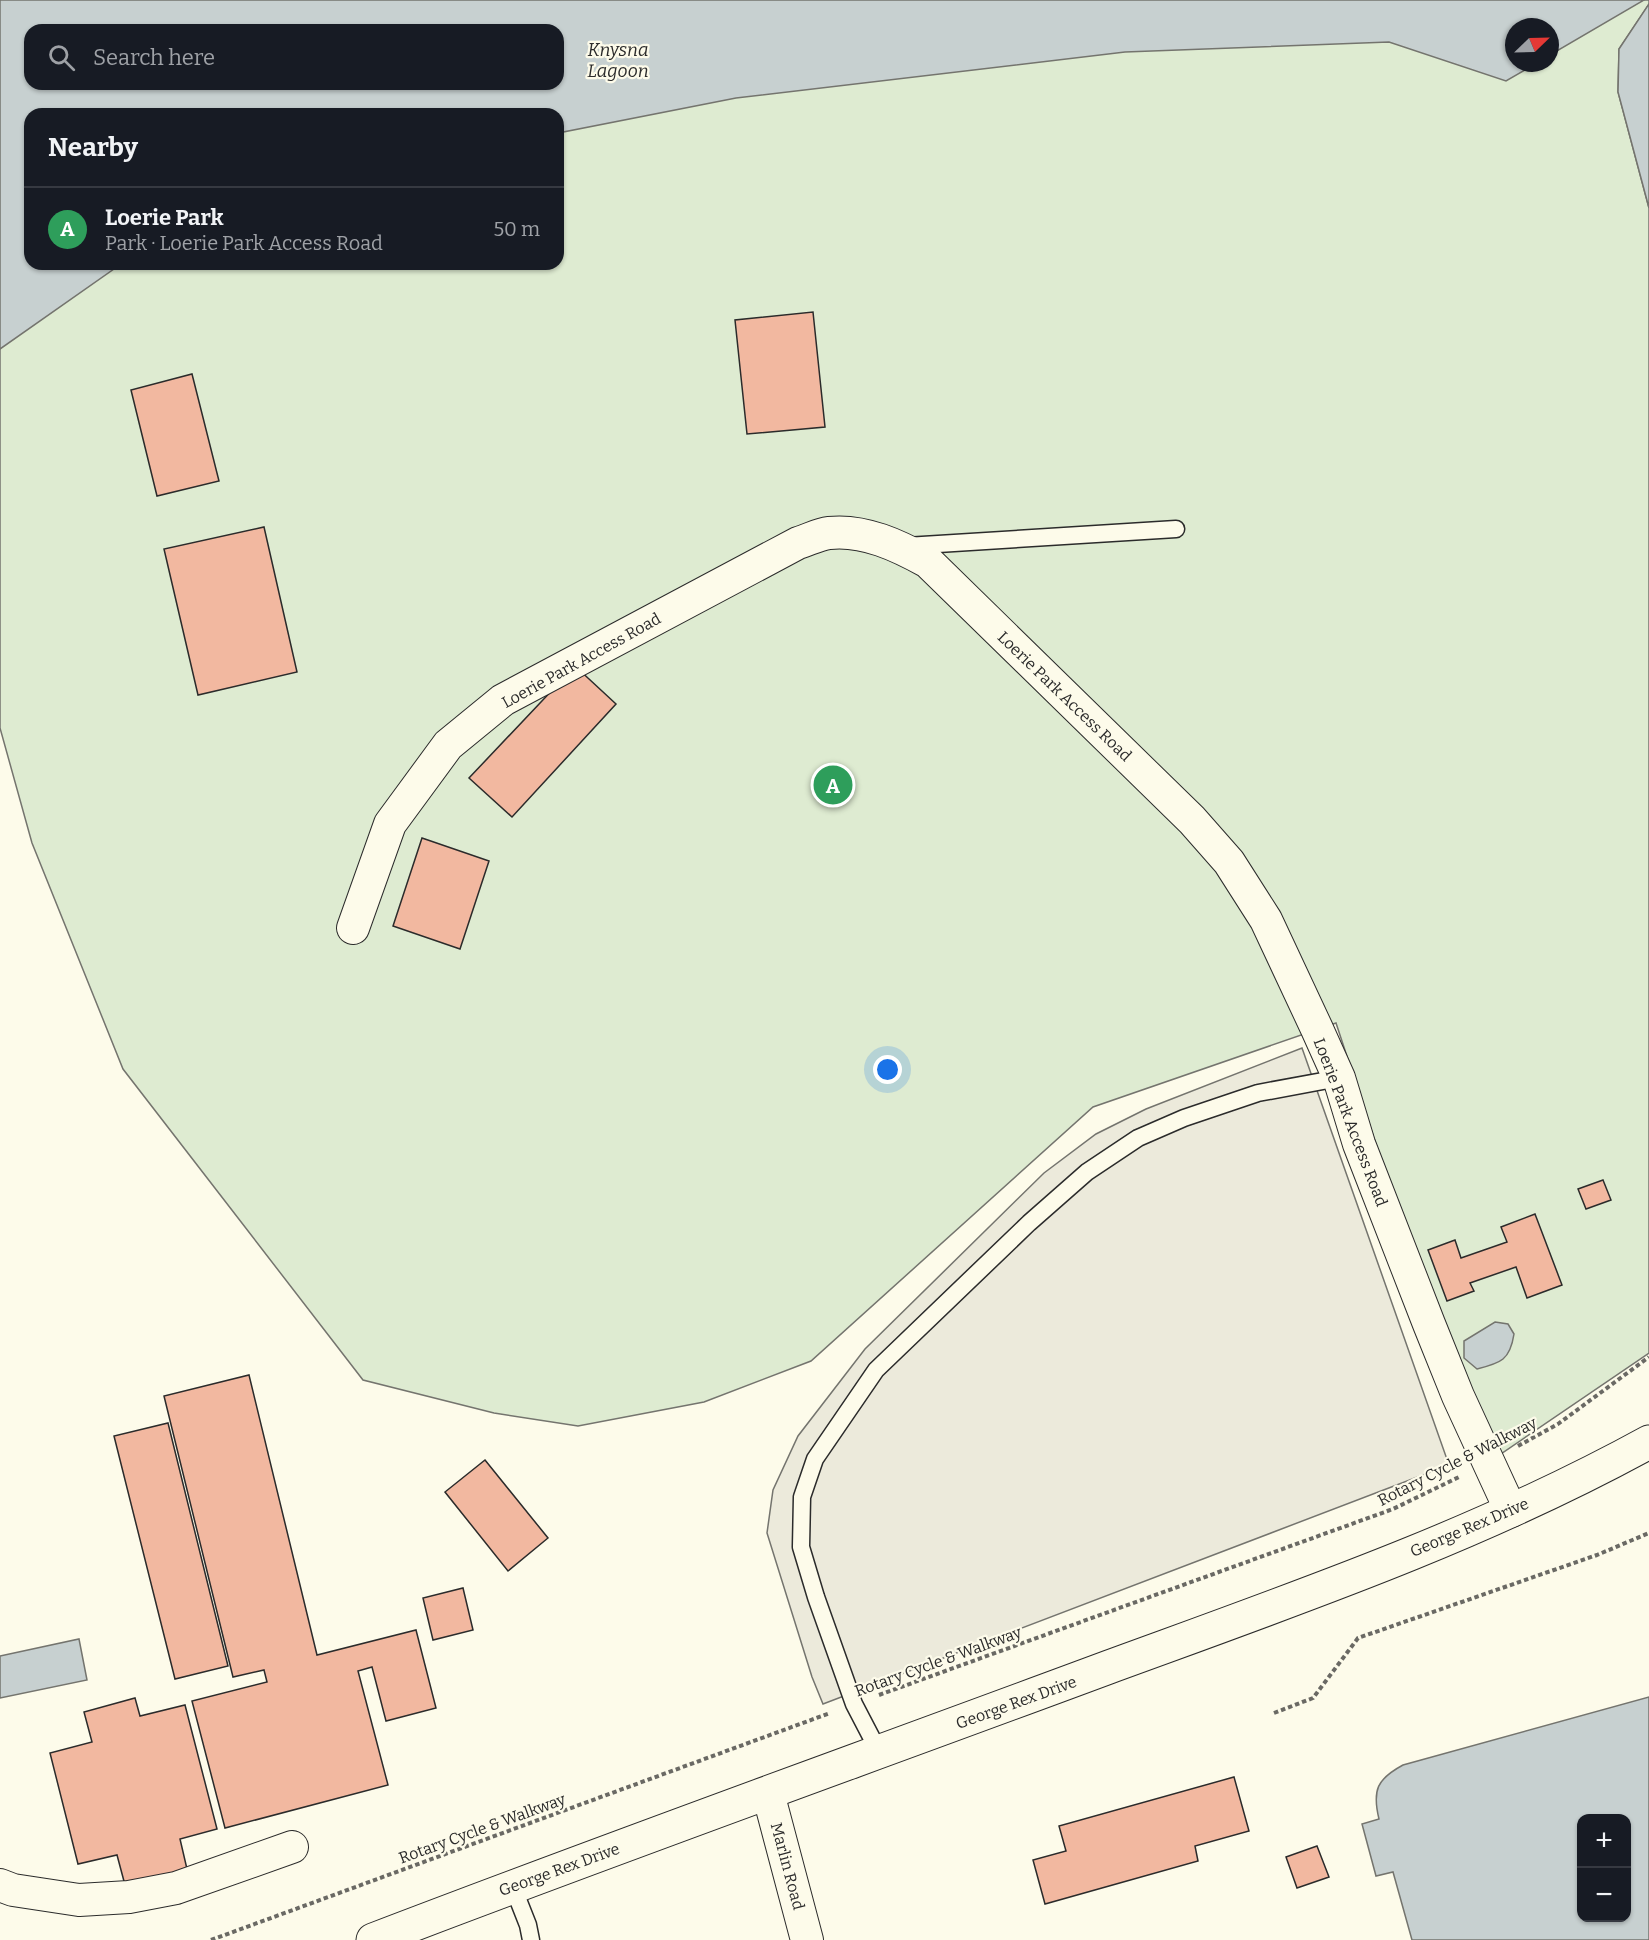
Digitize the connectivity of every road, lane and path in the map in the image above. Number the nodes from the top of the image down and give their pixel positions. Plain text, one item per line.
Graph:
1 (1176, 529) dead end
2 (900, 546) junction
3 (353, 928) dead end
4 (1339, 1078) junction
5 (1649, 1357) edge
6 (1649, 1442) edge
7 (1490, 1462) junction
8 (1511, 1511) junction
9 (1649, 1533) edge
10 (854, 1704) junction
11 (1274, 1713) dead end
12 (879, 1752) junction
13 (768, 1793) junction
14 (292, 1847) dead end
15 (0, 1886) edge
16 (513, 1887) junction
17 (211, 1940) edge
18 (373, 1940) edge
19 (531, 1940) edge
20 (807, 1940) edge

1 - 2 lane
2 - 3 street, Loerie Park Access Road
2 - 4 street, Loerie Park Access Road
4 - 7 street, Loerie Park Access Road
4 - 10 lane
5 - 7 path, Rotary Cycle & Walkway
6 - 8 street, George Rex Drive
7 - 8 street, Loerie Park Access Road
7 - 10 path, Rotary Cycle & Walkway
8 - 12 street, George Rex Drive
9 - 11 path
10 - 12 lane
10 - 17 path, Rotary Cycle & Walkway
12 - 13 street, George Rex Drive
13 - 16 street, George Rex Drive
13 - 20 street, Marlin Road
14 - 15 street
16 - 18 street, George Rex Drive
16 - 19 lane

